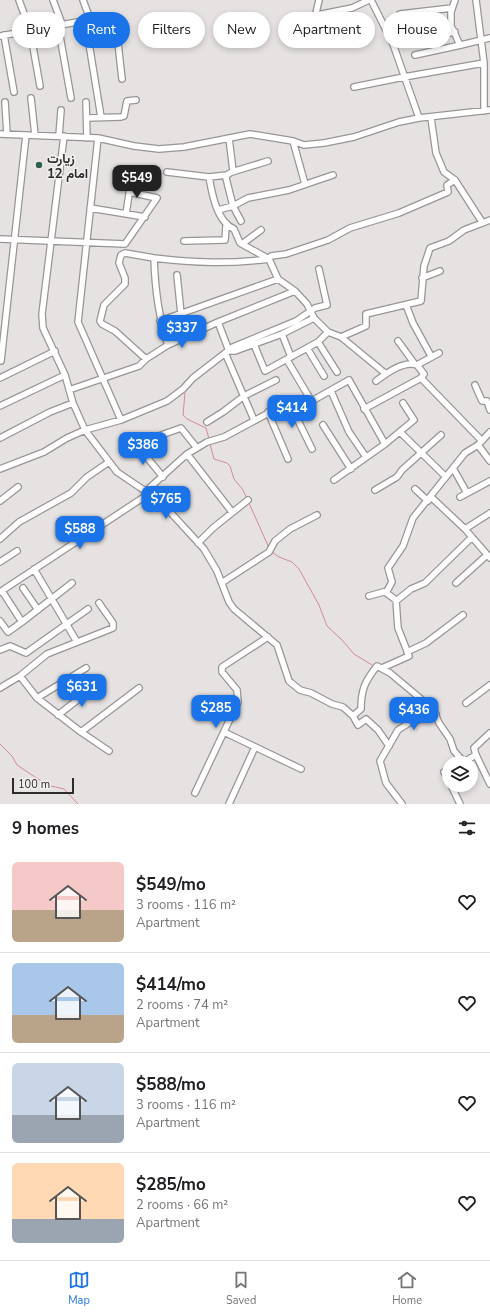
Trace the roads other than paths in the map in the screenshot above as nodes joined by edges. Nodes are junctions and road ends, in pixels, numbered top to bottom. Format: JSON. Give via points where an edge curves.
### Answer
{"nodes":[{"id":1,"x":19,"y":0,"type":"edge"},
{"id":2,"x":53,"y":0,"type":"edge"},
{"id":3,"x":83,"y":0,"type":"edge"},
{"id":4,"x":319,"y":0,"type":"edge"},
{"id":5,"x":370,"y":0,"type":"edge"},
{"id":6,"x":455,"y":0,"type":"edge"},
{"id":7,"x":476,"y":0,"type":"edge"},
{"id":8,"x":452,"y":8,"type":"junction"},
{"id":9,"x":23,"y":12,"type":"edge"},
{"id":10,"x":56,"y":12,"type":"edge"},
{"id":11,"x":86,"y":12,"type":"edge"},
{"id":12,"x":417,"y":12,"type":"edge"},
{"id":13,"x":383,"y":25,"type":"edge"},
{"id":14,"x":455,"y":32,"type":"junction"},
{"id":15,"x":12,"y":33,"type":"edge"},
{"id":16,"x":451,"y":33,"type":"edge"},
{"id":17,"x":2,"y":35,"type":"edge"},
{"id":18,"x":490,"y":38,"type":"edge"},
{"id":19,"x":482,"y":40,"type":"junction"},
{"id":20,"x":461,"y":46,"type":"junction"},
{"id":21,"x":33,"y":48,"type":"edge"},
{"id":22,"x":64,"y":48,"type":"edge"},
{"id":23,"x":92,"y":48,"type":"edge"},
{"id":24,"x":119,"y":48,"type":"edge"},
{"id":25,"x":394,"y":48,"type":"edge"},
{"id":26,"x":415,"y":55,"type":"dead end"},
{"id":27,"x":484,"y":63,"type":"junction"},
{"id":28,"x":404,"y":77,"type":"junction"},
{"id":29,"x":122,"y":79,"type":"dead end"},
{"id":30,"x":40,"y":86,"type":"dead end"},
{"id":31,"x":354,"y":87,"type":"dead end"},
{"id":32,"x":14,"y":92,"type":"dead end"},
{"id":33,"x":31,"y":98,"type":"dead end"},
{"id":34,"x":71,"y":98,"type":"dead end"},
{"id":35,"x":136,"y":100,"type":"dead end"},
{"id":36,"x":5,"y":102,"type":"dead end"},
{"id":37,"x":86,"y":102,"type":"dead end"},
{"id":38,"x":61,"y":110,"type":"dead end"},
{"id":39,"x":487,"y":111,"type":"edge"},
{"id":40,"x":101,"y":117,"type":"junction"},
{"id":41,"x":87,"y":118,"type":"junction"},
{"id":42,"x":419,"y":118,"type":"junction"},
{"id":43,"x":431,"y":118,"type":"junction"},
{"id":44,"x":0,"y":134,"type":"edge"},
{"id":45,"x":7,"y":134,"type":"junction"},
{"id":46,"x":26,"y":135,"type":"junction"},
{"id":47,"x":35,"y":135,"type":"junction"},
{"id":48,"x":62,"y":136,"type":"junction"},
{"id":49,"x":87,"y":138,"type":"junction"},
{"id":50,"x":98,"y":138,"type":"junction"},
{"id":51,"x":229,"y":138,"type":"junction"},
{"id":52,"x":292,"y":141,"type":"junction"},
{"id":53,"x":268,"y":161,"type":"dead end"},
{"id":54,"x":167,"y":172,"type":"dead end"},
{"id":55,"x":229,"y":174,"type":"junction"},
{"id":56,"x":333,"y":175,"type":"dead end"},
{"id":57,"x":209,"y":177,"type":"junction"},
{"id":58,"x":455,"y":180,"type":"junction"},
{"id":59,"x":131,"y":182,"type":"dead end"},
{"id":60,"x":305,"y":184,"type":"junction"},
{"id":61,"x":129,"y":192,"type":"junction"},
{"id":62,"x":233,"y":206,"type":"junction"},
{"id":63,"x":90,"y":208,"type":"junction"},
{"id":64,"x":218,"y":210,"type":"junction"},
{"id":65,"x":126,"y":214,"type":"junction"},
{"id":66,"x":145,"y":217,"type":"junction"},
{"id":67,"x":490,"y":220,"type":"edge"},
{"id":68,"x":241,"y":221,"type":"dead end"},
{"id":69,"x":482,"y":222,"type":"junction"},
{"id":70,"x":226,"y":226,"type":"junction"},
{"id":71,"x":261,"y":230,"type":"dead end"},
{"id":72,"x":0,"y":239,"type":"edge"},
{"id":73,"x":15,"y":240,"type":"junction"},
{"id":74,"x":51,"y":240,"type":"junction"},
{"id":75,"x":88,"y":241,"type":"junction"},
{"id":76,"x":184,"y":241,"type":"dead end"},
{"id":77,"x":242,"y":244,"type":"junction"},
{"id":78,"x":154,"y":258,"type":"junction"},
{"id":79,"x":269,"y":259,"type":"junction"},
{"id":80,"x":319,"y":269,"type":"dead end"},
{"id":81,"x":440,"y":271,"type":"dead end"},
{"id":82,"x":177,"y":275,"type":"dead end"},
{"id":83,"x":422,"y":278,"type":"junction"},
{"id":84,"x":278,"y":279,"type":"junction"},
{"id":85,"x":295,"y":291,"type":"junction"},
{"id":86,"x":406,"y":305,"type":"junction"},
{"id":87,"x":310,"y":311,"type":"junction"},
{"id":88,"x":181,"y":314,"type":"junction"},
{"id":89,"x":314,"y":318,"type":"junction"},
{"id":90,"x":160,"y":321,"type":"junction"},
{"id":91,"x":218,"y":322,"type":"junction"},
{"id":92,"x":281,"y":332,"type":"junction"},
{"id":93,"x":328,"y":332,"type":"junction"},
{"id":94,"x":342,"y":337,"type":"junction"},
{"id":95,"x":398,"y":341,"type":"dead end"},
{"id":96,"x":253,"y":342,"type":"junction"},
{"id":97,"x":318,"y":342,"type":"junction"},
{"id":98,"x":168,"y":345,"type":"junction"},
{"id":99,"x":307,"y":348,"type":"junction"},
{"id":100,"x":55,"y":351,"type":"junction"},
{"id":101,"x":227,"y":353,"type":"junction"},
{"id":102,"x":439,"y":353,"type":"dead end"},
{"id":103,"x":431,"y":356,"type":"junction"},
{"id":104,"x":146,"y":359,"type":"junction"},
{"id":105,"x":289,"y":359,"type":"junction"},
{"id":106,"x":1,"y":361,"type":"dead end"},
{"id":107,"x":415,"y":364,"type":"junction"},
{"id":108,"x":337,"y":372,"type":"dead end"},
{"id":109,"x":65,"y":374,"type":"junction"},
{"id":110,"x":386,"y":374,"type":"junction"},
{"id":111,"x":324,"y":376,"type":"dead end"},
{"id":112,"x":0,"y":378,"type":"edge"},
{"id":113,"x":104,"y":378,"type":"junction"},
{"id":114,"x":421,"y":378,"type":"junction"},
{"id":115,"x":276,"y":380,"type":"dead end"},
{"id":116,"x":376,"y":381,"type":"dead end"},
{"id":117,"x":475,"y":385,"type":"dead end"},
{"id":118,"x":69,"y":390,"type":"junction"},
{"id":119,"x":330,"y":391,"type":"junction"},
{"id":120,"x":244,"y":396,"type":"junction"},
{"id":121,"x":312,"y":402,"type":"junction"},
{"id":122,"x":403,"y":403,"type":"dead end"},
{"id":123,"x":73,"y":404,"type":"junction"},
{"id":124,"x":0,"y":406,"type":"edge"},
{"id":125,"x":364,"y":409,"type":"junction"},
{"id":126,"x":490,"y":410,"type":"edge"},
{"id":127,"x":294,"y":411,"type":"junction"},
{"id":128,"x":268,"y":412,"type":"junction"},
{"id":129,"x":122,"y":420,"type":"junction"},
{"id":130,"x":254,"y":420,"type":"junction"},
{"id":131,"x":206,"y":422,"type":"dead end"},
{"id":132,"x":323,"y":425,"type":"dead end"},
{"id":133,"x":85,"y":430,"type":"junction"},
{"id":134,"x":400,"y":432,"type":"junction"},
{"id":135,"x":490,"y":432,"type":"edge"},
{"id":136,"x":440,"y":435,"type":"dead end"},
{"id":137,"x":0,"y":438,"type":"edge"},
{"id":138,"x":480,"y":443,"type":"junction"},
{"id":139,"x":385,"y":444,"type":"junction"},
{"id":140,"x":197,"y":448,"type":"junction"},
{"id":141,"x":312,"y":449,"type":"dead end"},
{"id":142,"x":420,"y":453,"type":"junction"},
{"id":143,"x":187,"y":454,"type":"junction"},
{"id":144,"x":366,"y":457,"type":"junction"},
{"id":145,"x":288,"y":459,"type":"dead end"},
{"id":146,"x":490,"y":461,"type":"edge"},
{"id":147,"x":109,"y":462,"type":"junction"},
{"id":148,"x":453,"y":468,"type":"junction"},
{"id":149,"x":0,"y":469,"type":"edge"},
{"id":150,"x":351,"y":469,"type":"junction"},
{"id":151,"x":162,"y":476,"type":"junction"},
{"id":152,"x":446,"y":477,"type":"junction"},
{"id":153,"x":334,"y":480,"type":"dead end"},
{"id":154,"x":490,"y":481,"type":"edge"},
{"id":155,"x":18,"y":487,"type":"dead end"},
{"id":156,"x":415,"y":489,"type":"dead end"},
{"id":157,"x":375,"y":490,"type":"dead end"},
{"id":158,"x":148,"y":492,"type":"junction"},
{"id":159,"x":467,"y":493,"type":"junction"},
{"id":160,"x":460,"y":497,"type":"dead end"},
{"id":161,"x":429,"y":499,"type":"junction"},
{"id":162,"x":248,"y":500,"type":"dead end"},
{"id":163,"x":0,"y":501,"type":"edge"},
{"id":164,"x":232,"y":512,"type":"junction"},
{"id":165,"x":490,"y":513,"type":"edge"},
{"id":166,"x":317,"y":515,"type":"dead end"},
{"id":167,"x":465,"y":529,"type":"junction"},
{"id":168,"x":472,"y":537,"type":"junction"},
{"id":169,"x":0,"y":539,"type":"edge"},
{"id":170,"x":198,"y":543,"type":"junction"},
{"id":171,"x":17,"y":551,"type":"dead end"},
{"id":172,"x":489,"y":557,"type":"edge"},
{"id":173,"x":0,"y":562,"type":"edge"},
{"id":174,"x":34,"y":569,"type":"junction"},
{"id":175,"x":222,"y":582,"type":"junction"},
{"id":176,"x":456,"y":583,"type":"dead end"},
{"id":177,"x":72,"y":584,"type":"dead end"},
{"id":178,"x":23,"y":588,"type":"dead end"},
{"id":179,"x":1,"y":591,"type":"edge"},
{"id":180,"x":385,"y":592,"type":"junction"},
{"id":181,"x":369,"y":596,"type":"dead end"},
{"id":182,"x":51,"y":600,"type":"junction"},
{"id":183,"x":396,"y":601,"type":"junction"},
{"id":184,"x":99,"y":603,"type":"dead end"},
{"id":185,"x":88,"y":608,"type":"dead end"},
{"id":186,"x":38,"y":610,"type":"junction"},
{"id":187,"x":463,"y":615,"type":"dead end"},
{"id":188,"x":0,"y":621,"type":"edge"},
{"id":189,"x":22,"y":622,"type":"junction"},
{"id":190,"x":66,"y":624,"type":"junction"},
{"id":191,"x":2,"y":630,"type":"edge"},
{"id":192,"x":268,"y":637,"type":"junction"},
{"id":193,"x":77,"y":642,"type":"junction"},
{"id":194,"x":0,"y":650,"type":"edge"},
{"id":195,"x":408,"y":652,"type":"junction"},
{"id":196,"x":86,"y":668,"type":"dead end"},
{"id":197,"x":382,"y":668,"type":"junction"},
{"id":198,"x":20,"y":676,"type":"junction"},
{"id":199,"x":490,"y":685,"type":"edge"},
{"id":200,"x":94,"y":686,"type":"dead end"},
{"id":201,"x":0,"y":688,"type":"edge"},
{"id":202,"x":139,"y":688,"type":"dead end"},
{"id":203,"x":37,"y":698,"type":"junction"},
{"id":204,"x":466,"y":703,"type":"dead end"},
{"id":205,"x":436,"y":714,"type":"junction"},
{"id":206,"x":58,"y":715,"type":"junction"},
{"id":207,"x":353,"y":716,"type":"junction"},
{"id":208,"x":81,"y":732,"type":"junction"},
{"id":209,"x":224,"y":732,"type":"junction"},
{"id":210,"x":490,"y":733,"type":"edge"},
{"id":211,"x":389,"y":746,"type":"junction"},
{"id":212,"x":255,"y":747,"type":"junction"},
{"id":213,"x":109,"y":751,"type":"dead end"},
{"id":214,"x":476,"y":755,"type":"joint"},
{"id":215,"x":458,"y":756,"type":"edge"},
{"id":216,"x":490,"y":767,"type":"edge"},
{"id":217,"x":301,"y":768,"type":"dead end"},
{"id":218,"x":483,"y":769,"type":"junction"},
{"id":219,"x":490,"y":784,"type":"edge"},
{"id":220,"x":454,"y":792,"type":"edge"},
{"id":221,"x":195,"y":793,"type":"dead end"},
{"id":222,"x":229,"y":804,"type":"edge"},
{"id":223,"x":402,"y":804,"type":"edge"},
{"id":224,"x":460,"y":804,"type":"edge"}],
"edges":[{"from":1,"to":9,"type":"street"},
{"from":2,"to":10,"type":"street"},
{"from":3,"to":11,"type":"street"},
{"from":4,"to":5,"type":"street","via":[[317,14],[352,8]]},
{"from":5,"to":13,"type":"street"},
{"from":6,"to":8,"type":"street"},
{"from":7,"to":19,"type":"street"},
{"from":8,"to":12,"type":"street"},
{"from":8,"to":14,"type":"street","via":[[451,27]]},
{"from":14,"to":16,"type":"street"},
{"from":14,"to":20,"type":"street"},
{"from":15,"to":17,"type":"street"},
{"from":17,"to":32,"type":"street"},
{"from":18,"to":19,"type":"street"},
{"from":19,"to":20,"type":"street"},
{"from":19,"to":27,"type":"street"},
{"from":20,"to":26,"type":"street"},
{"from":21,"to":30,"type":"street"},
{"from":22,"to":34,"type":"street"},
{"from":23,"to":40,"type":"street"},
{"from":24,"to":29,"type":"street"},
{"from":25,"to":28,"type":"street"},
{"from":27,"to":28,"type":"street"},
{"from":27,"to":39,"type":"street"},
{"from":28,"to":31,"type":"street"},
{"from":28,"to":42,"type":"street"},
{"from":33,"to":47,"type":"street"},
{"from":35,"to":40,"type":"street","via":[[127,101],[124,116]]},
{"from":36,"to":45,"type":"street"},
{"from":37,"to":41,"type":"street"},
{"from":38,"to":48,"type":"street"},
{"from":39,"to":43,"type":"street"},
{"from":40,"to":41,"type":"street"},
{"from":41,"to":49,"type":"street"},
{"from":42,"to":43,"type":"street"},
{"from":42,"to":52,"type":"street","via":[[324,143],[304,145]]},
{"from":43,"to":58,"type":"street","via":[[436,153],[444,172]]},
{"from":44,"to":45,"type":"street"},
{"from":45,"to":46,"type":"street"},
{"from":46,"to":47,"type":"street"},
{"from":46,"to":73,"type":"street"},
{"from":47,"to":48,"type":"street"},
{"from":48,"to":49,"type":"street"},
{"from":48,"to":74,"type":"street"},
{"from":49,"to":50,"type":"street"},
{"from":50,"to":51,"type":"street","via":[[159,149]]},
{"from":50,"to":63,"type":"street"},
{"from":51,"to":52,"type":"street","via":[[250,134]]},
{"from":51,"to":55,"type":"street"},
{"from":52,"to":60,"type":"street"},
{"from":53,"to":55,"type":"street"},
{"from":54,"to":57,"type":"street"},
{"from":55,"to":57,"type":"street"},
{"from":55,"to":62,"type":"street"},
{"from":56,"to":60,"type":"street"},
{"from":57,"to":64,"type":"street"},
{"from":58,"to":69,"type":"street"},
{"from":58,"to":79,"type":"street","via":[[447,185],[448,192],[399,213],[350,228],[328,240]]},
{"from":59,"to":61,"type":"street"},
{"from":60,"to":62,"type":"street","via":[[289,190],[248,198]]},
{"from":61,"to":65,"type":"street"},
{"from":61,"to":66,"type":"street","via":[[156,197]]},
{"from":62,"to":64,"type":"street"},
{"from":62,"to":68,"type":"street"},
{"from":63,"to":65,"type":"street"},
{"from":63,"to":75,"type":"street"},
{"from":64,"to":70,"type":"street"},
{"from":65,"to":66,"type":"street"},
{"from":66,"to":75,"type":"street","via":[[125,244]]},
{"from":67,"to":69,"type":"street"},
{"from":69,"to":83,"type":"street","via":[[464,230],[449,241],[430,248]]},
{"from":70,"to":76,"type":"street","via":[[225,240]]},
{"from":70,"to":77,"type":"street","via":[[234,230]]},
{"from":71,"to":77,"type":"street"},
{"from":72,"to":73,"type":"street"},
{"from":73,"to":74,"type":"street"},
{"from":73,"to":106,"type":"street"},
{"from":74,"to":75,"type":"street"},
{"from":74,"to":100,"type":"street","via":[[42,314],[43,328]]},
{"from":75,"to":113,"type":"street","via":[[78,322]]},
{"from":77,"to":79,"type":"street"},
{"from":78,"to":79,"type":"street","via":[[199,263],[235,263]]},
{"from":78,"to":90,"type":"street"},
{"from":78,"to":104,"type":"street","via":[[126,252],[121,255],[119,263],[125,284],[104,305],[100,317],[102,324],[115,331]]},
{"from":79,"to":84,"type":"street"},
{"from":80,"to":87,"type":"street","via":[[327,304]]},
{"from":81,"to":83,"type":"street"},
{"from":82,"to":88,"type":"street"},
{"from":83,"to":86,"type":"street","via":[[421,301]]},
{"from":84,"to":85,"type":"street"},
{"from":84,"to":88,"type":"street"},
{"from":85,"to":87,"type":"street"},
{"from":85,"to":91,"type":"street"},
{"from":86,"to":94,"type":"street","via":[[366,314],[366,326]]},
{"from":86,"to":103,"type":"street"},
{"from":87,"to":89,"type":"street"},
{"from":87,"to":92,"type":"street"},
{"from":88,"to":90,"type":"street"},
{"from":89,"to":92,"type":"street"},
{"from":89,"to":93,"type":"street"},
{"from":90,"to":98,"type":"street"},
{"from":91,"to":98,"type":"street"},
{"from":91,"to":101,"type":"street"},
{"from":92,"to":96,"type":"street"},
{"from":92,"to":105,"type":"street"},
{"from":93,"to":94,"type":"street"},
{"from":93,"to":97,"type":"street"},
{"from":94,"to":110,"type":"street"},
{"from":95,"to":107,"type":"street"},
{"from":96,"to":101,"type":"street","via":[[233,347]]},
{"from":96,"to":105,"type":"street","via":[[265,371]]},
{"from":97,"to":99,"type":"street"},
{"from":97,"to":108,"type":"street"},
{"from":98,"to":104,"type":"street"},
{"from":99,"to":105,"type":"street"},
{"from":99,"to":111,"type":"street"},
{"from":100,"to":109,"type":"street"},
{"from":100,"to":112,"type":"street"},
{"from":101,"to":120,"type":"street"},
{"from":101,"to":129,"type":"street","via":[[167,401]]},
{"from":102,"to":103,"type":"street"},
{"from":103,"to":107,"type":"street"},
{"from":104,"to":113,"type":"street","via":[[139,366]]},
{"from":105,"to":121,"type":"street"},
{"from":107,"to":110,"type":"street","via":[[400,367]]},
{"from":107,"to":114,"type":"street","via":[[424,374]]},
{"from":109,"to":118,"type":"street"},
{"from":109,"to":124,"type":"street"},
{"from":110,"to":116,"type":"street"},
{"from":113,"to":118,"type":"street"},
{"from":113,"to":129,"type":"street"},
{"from":114,"to":125,"type":"street"},
{"from":114,"to":138,"type":"street"},
{"from":115,"to":120,"type":"street"},
{"from":117,"to":126,"type":"street","via":[[481,399],[487,401]]},
{"from":118,"to":123,"type":"street"},
{"from":119,"to":121,"type":"street"},
{"from":119,"to":125,"type":"street","via":[[349,380]]},
{"from":119,"to":144,"type":"street","via":[[349,432]]},
{"from":120,"to":130,"type":"street"},
{"from":120,"to":131,"type":"street"},
{"from":121,"to":127,"type":"street"},
{"from":122,"to":134,"type":"street","via":[[414,420]]},
{"from":123,"to":133,"type":"street"},
{"from":123,"to":137,"type":"street","via":[[50,412]]},
{"from":125,"to":139,"type":"street"},
{"from":127,"to":128,"type":"street","via":[[289,402]]},
{"from":127,"to":141,"type":"street"},
{"from":128,"to":130,"type":"street"},
{"from":128,"to":145,"type":"street"},
{"from":129,"to":133,"type":"street"},
{"from":130,"to":140,"type":"street","via":[[224,437]]},
{"from":132,"to":150,"type":"street"},
{"from":133,"to":147,"type":"street"},
{"from":133,"to":149,"type":"street","via":[[44,452]]},
{"from":134,"to":139,"type":"street"},
{"from":134,"to":142,"type":"street"},
{"from":135,"to":138,"type":"street"},
{"from":136,"to":142,"type":"street"},
{"from":138,"to":146,"type":"street"},
{"from":138,"to":148,"type":"street","via":[[465,454]]},
{"from":139,"to":144,"type":"street"},
{"from":140,"to":143,"type":"street"},
{"from":140,"to":151,"type":"street","via":[[181,428],[136,444]]},
{"from":142,"to":152,"type":"street"},
{"from":142,"to":157,"type":"street","via":[[397,477]]},
{"from":143,"to":151,"type":"street"},
{"from":143,"to":164,"type":"street"},
{"from":144,"to":150,"type":"street"},
{"from":147,"to":158,"type":"street","via":[[117,472]]},
{"from":147,"to":169,"type":"street","via":[[86,478],[71,493],[19,522]]},
{"from":148,"to":152,"type":"street"},
{"from":148,"to":159,"type":"street"},
{"from":150,"to":153,"type":"street"},
{"from":151,"to":158,"type":"street"},
{"from":152,"to":161,"type":"street"},
{"from":154,"to":159,"type":"street"},
{"from":155,"to":163,"type":"street"},
{"from":156,"to":161,"type":"street"},
{"from":158,"to":170,"type":"street","via":[[167,507]]},
{"from":158,"to":174,"type":"street"},
{"from":159,"to":160,"type":"street"},
{"from":161,"to":167,"type":"street"},
{"from":161,"to":180,"type":"street","via":[[412,520],[404,546],[388,568],[392,582]]},
{"from":162,"to":164,"type":"street"},
{"from":164,"to":170,"type":"street"},
{"from":165,"to":167,"type":"street"},
{"from":166,"to":175,"type":"street","via":[[290,529],[275,541],[269,552]]},
{"from":167,"to":168,"type":"street"},
{"from":168,"to":172,"type":"street"},
{"from":168,"to":183,"type":"street","via":[[425,583],[411,589]]},
{"from":170,"to":175,"type":"street"},
{"from":171,"to":173,"type":"street"},
{"from":172,"to":176,"type":"street"},
{"from":174,"to":179,"type":"street"},
{"from":174,"to":182,"type":"street"},
{"from":175,"to":192,"type":"street","via":[[234,609]]},
{"from":177,"to":182,"type":"street"},
{"from":178,"to":186,"type":"street"},
{"from":179,"to":189,"type":"street"},
{"from":180,"to":181,"type":"street"},
{"from":180,"to":183,"type":"street"},
{"from":182,"to":186,"type":"street"},
{"from":182,"to":190,"type":"street"},
{"from":183,"to":195,"type":"street","via":[[398,628]]},
{"from":184,"to":193,"type":"street","via":[[113,623],[113,628]]},
{"from":185,"to":190,"type":"street"},
{"from":186,"to":189,"type":"street"},
{"from":187,"to":195,"type":"street","via":[[426,643]]},
{"from":188,"to":191,"type":"street"},
{"from":189,"to":191,"type":"street","via":[[10,632]]},
{"from":190,"to":193,"type":"street"},
{"from":190,"to":194,"type":"street","via":[[26,653],[10,646]]},
{"from":192,"to":207,"type":"street","via":[[277,645],[289,681],[300,690],[343,707]]},
{"from":192,"to":209,"type":"street","via":[[221,670],[237,690],[238,702]]},
{"from":193,"to":198,"type":"street","via":[[47,654]]},
{"from":195,"to":197,"type":"street","via":[[409,657]]},
{"from":196,"to":203,"type":"street"},
{"from":197,"to":205,"type":"street","via":[[424,700]]},
{"from":197,"to":207,"type":"street","via":[[377,666],[365,683],[361,693],[361,709]]},
{"from":198,"to":201,"type":"street"},
{"from":198,"to":203,"type":"street"},
{"from":199,"to":204,"type":"street"},
{"from":200,"to":206,"type":"street"},
{"from":202,"to":208,"type":"street"},
{"from":203,"to":206,"type":"street"},
{"from":205,"to":211,"type":"street","via":[[409,723],[398,730]]},
{"from":205,"to":215,"type":"street"},
{"from":206,"to":208,"type":"street"},
{"from":207,"to":211,"type":"street","via":[[358,725],[366,719],[378,730]]},
{"from":208,"to":213,"type":"street"},
{"from":209,"to":212,"type":"street"},
{"from":209,"to":221,"type":"street"},
{"from":210,"to":214,"type":"street","via":[[474,748]]},
{"from":211,"to":223,"type":"street","via":[[380,761],[381,767],[386,783]]},
{"from":212,"to":217,"type":"street"},
{"from":212,"to":222,"type":"street"},
{"from":214,"to":218,"type":"street"},
{"from":216,"to":218,"type":"street"},
{"from":218,"to":219,"type":"street"},
{"from":220,"to":224,"type":"street"}]}
